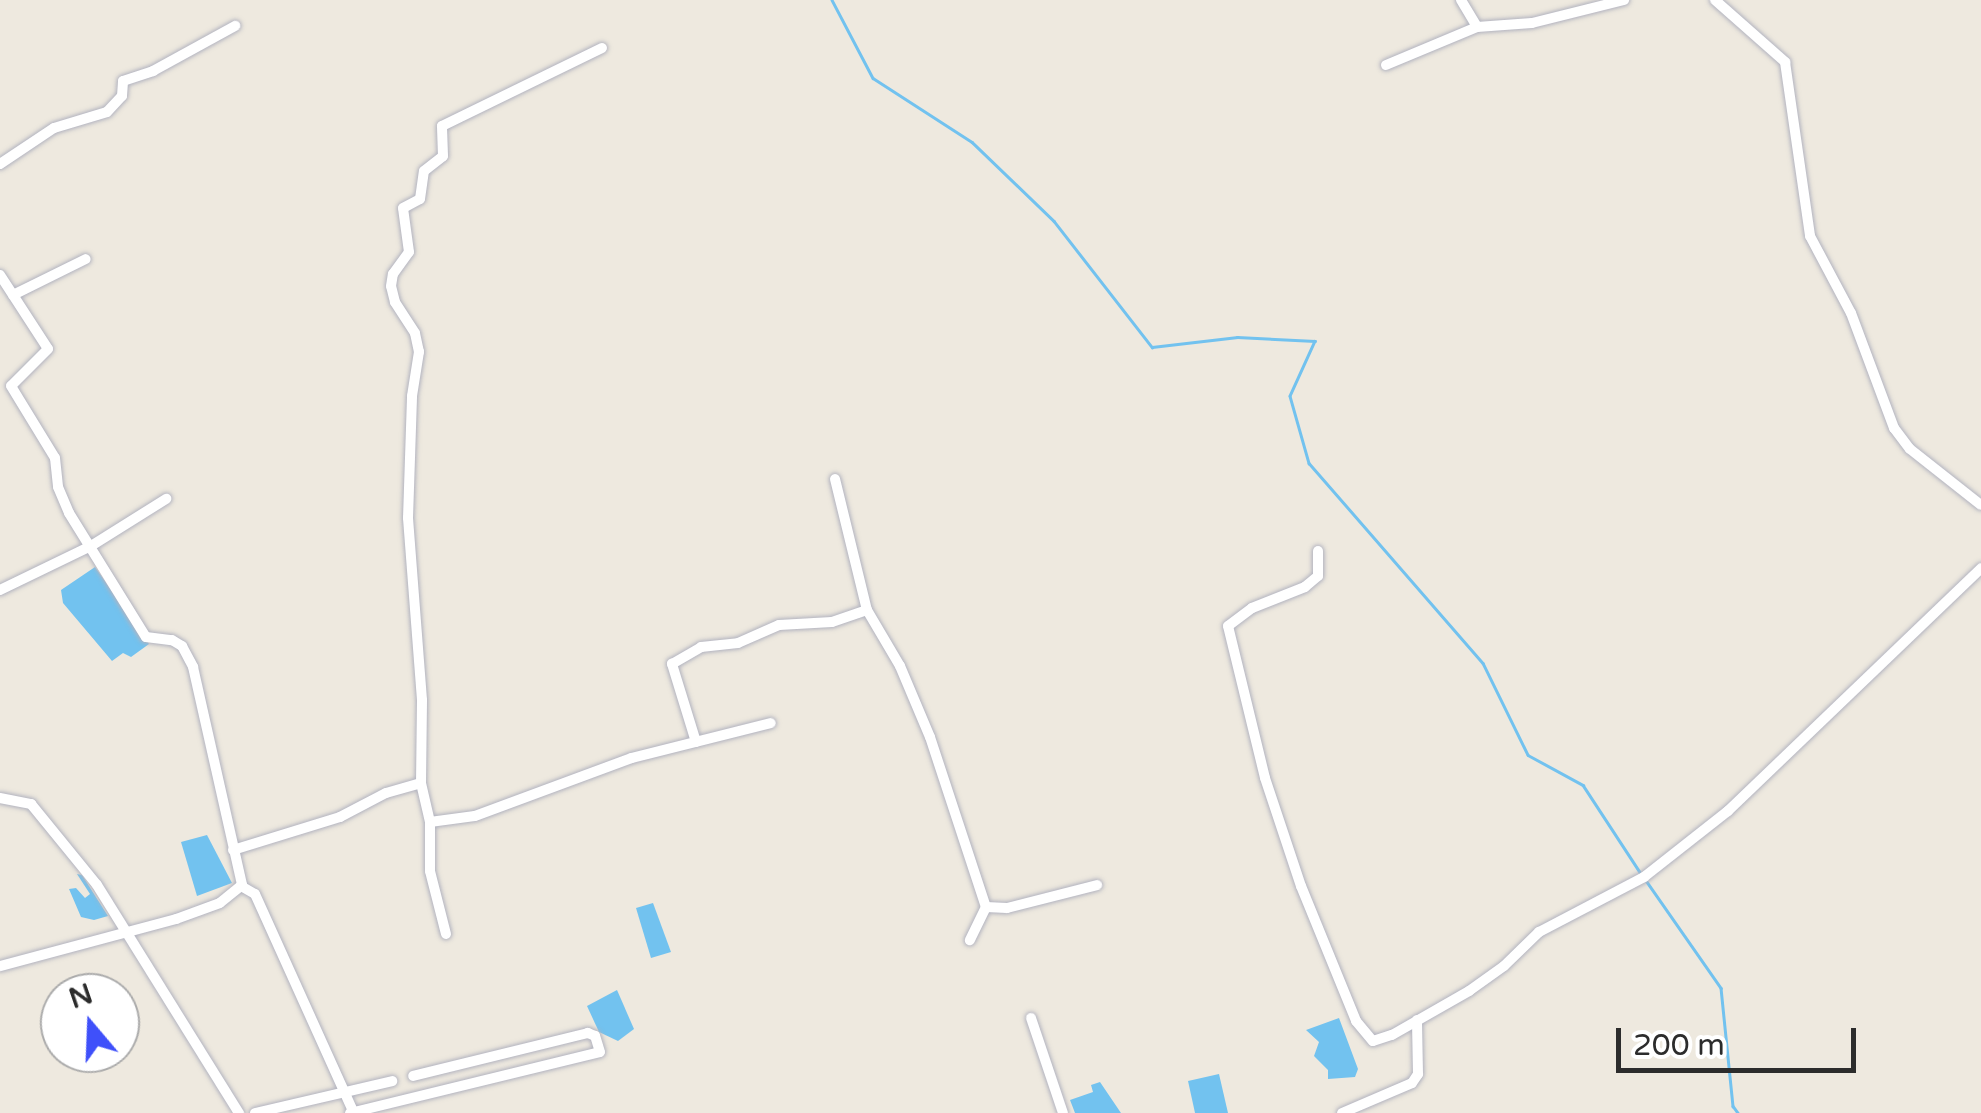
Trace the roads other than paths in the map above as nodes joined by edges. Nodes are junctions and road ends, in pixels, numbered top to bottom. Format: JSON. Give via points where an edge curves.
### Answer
{"nodes":[{"id":1,"x":1461,"y":0,"type":"edge"},
{"id":2,"x":1624,"y":0,"type":"edge"},
{"id":3,"x":1714,"y":0,"type":"edge"},
{"id":4,"x":235,"y":26,"type":"dead end"},
{"id":5,"x":1476,"y":27,"type":"junction"},
{"id":6,"x":602,"y":48,"type":"dead end"},
{"id":7,"x":1386,"y":64,"type":"dead end"},
{"id":8,"x":0,"y":164,"type":"edge"},
{"id":9,"x":86,"y":259,"type":"dead end"},
{"id":10,"x":0,"y":274,"type":"edge"},
{"id":11,"x":13,"y":294,"type":"junction"},
{"id":12,"x":834,"y":480,"type":"dead end"},
{"id":13,"x":166,"y":499,"type":"dead end"},
{"id":14,"x":1981,"y":505,"type":"edge"},
{"id":15,"x":90,"y":546,"type":"junction"},
{"id":16,"x":1318,"y":552,"type":"dead end"},
{"id":17,"x":1981,"y":568,"type":"edge"},
{"id":18,"x":0,"y":590,"type":"edge"},
{"id":19,"x":867,"y":610,"type":"junction"},
{"id":20,"x":771,"y":723,"type":"dead end"},
{"id":21,"x":696,"y":742,"type":"junction"},
{"id":22,"x":421,"y":783,"type":"junction"},
{"id":23,"x":0,"y":798,"type":"edge"},
{"id":24,"x":430,"y":822,"type":"junction"},
{"id":25,"x":233,"y":850,"type":"junction"},
{"id":26,"x":241,"y":886,"type":"junction"},
{"id":27,"x":1097,"y":886,"type":"dead end"},
{"id":28,"x":986,"y":907,"type":"junction"},
{"id":29,"x":126,"y":931,"type":"junction"},
{"id":30,"x":446,"y":934,"type":"dead end"},
{"id":31,"x":970,"y":940,"type":"dead end"},
{"id":32,"x":0,"y":966,"type":"edge"},
{"id":33,"x":1031,"y":1018,"type":"dead end"},
{"id":34,"x":1417,"y":1020,"type":"junction"},
{"id":35,"x":413,"y":1076,"type":"dead end"},
{"id":36,"x":392,"y":1082,"type":"dead end"},
{"id":37,"x":348,"y":1094,"type":"junction"},
{"id":38,"x":239,"y":1113,"type":"edge"},
{"id":39,"x":255,"y":1113,"type":"edge"},
{"id":40,"x":353,"y":1113,"type":"edge"},
{"id":41,"x":1063,"y":1113,"type":"edge"},
{"id":42,"x":1342,"y":1113,"type":"edge"}],
"edges":[{"from":1,"to":5,"type":"street"},
{"from":2,"to":5,"type":"street","via":[[1532,23]]},
{"from":3,"to":14,"type":"street","via":[[1785,62],[1810,236],[1852,313],[1894,428],[1910,450]]},
{"from":4,"to":8,"type":"street","via":[[123,80],[122,96],[106,112],[54,128]]},
{"from":5,"to":7,"type":"street"},
{"from":6,"to":22,"type":"street","via":[[442,126],[443,156],[424,171],[420,199],[403,208],[409,252],[391,286],[419,352],[408,518],[422,700]]},
{"from":9,"to":11,"type":"street"},
{"from":10,"to":11,"type":"street"},
{"from":11,"to":15,"type":"street","via":[[48,348],[10,386],[55,458],[58,487]]},
{"from":12,"to":19,"type":"street"},
{"from":13,"to":15,"type":"street"},
{"from":15,"to":18,"type":"street"},
{"from":15,"to":25,"type":"street","via":[[146,637],[182,646],[193,667]]},
{"from":16,"to":34,"type":"street","via":[[1318,576],[1306,587],[1252,608],[1228,626],[1265,778],[1356,1020],[1373,1041]]},
{"from":17,"to":34,"type":"street","via":[[1728,811],[1644,877],[1538,932],[1504,966]]},
{"from":19,"to":21,"type":"street","via":[[832,622],[779,625],[748,640],[701,647],[672,664]]},
{"from":19,"to":28,"type":"street","via":[[930,736]]},
{"from":20,"to":21,"type":"street"},
{"from":21,"to":24,"type":"street","via":[[632,758],[475,816]]},
{"from":22,"to":24,"type":"street"},
{"from":22,"to":25,"type":"street"},
{"from":23,"to":29,"type":"street","via":[[31,804]]},
{"from":24,"to":30,"type":"street","via":[[430,871]]},
{"from":25,"to":26,"type":"street"},
{"from":26,"to":29,"type":"street","via":[[220,902]]},
{"from":26,"to":37,"type":"street","via":[[255,894]]},
{"from":27,"to":28,"type":"street"},
{"from":28,"to":31,"type":"street"},
{"from":29,"to":32,"type":"street"},
{"from":29,"to":38,"type":"street"},
{"from":33,"to":41,"type":"street"},
{"from":34,"to":42,"type":"street","via":[[1418,1074],[1412,1083]]},
{"from":35,"to":40,"type":"street","via":[[588,1033],[600,1052]]},
{"from":36,"to":37,"type":"street"},
{"from":37,"to":39,"type":"street"},
{"from":37,"to":40,"type":"street"}]}
